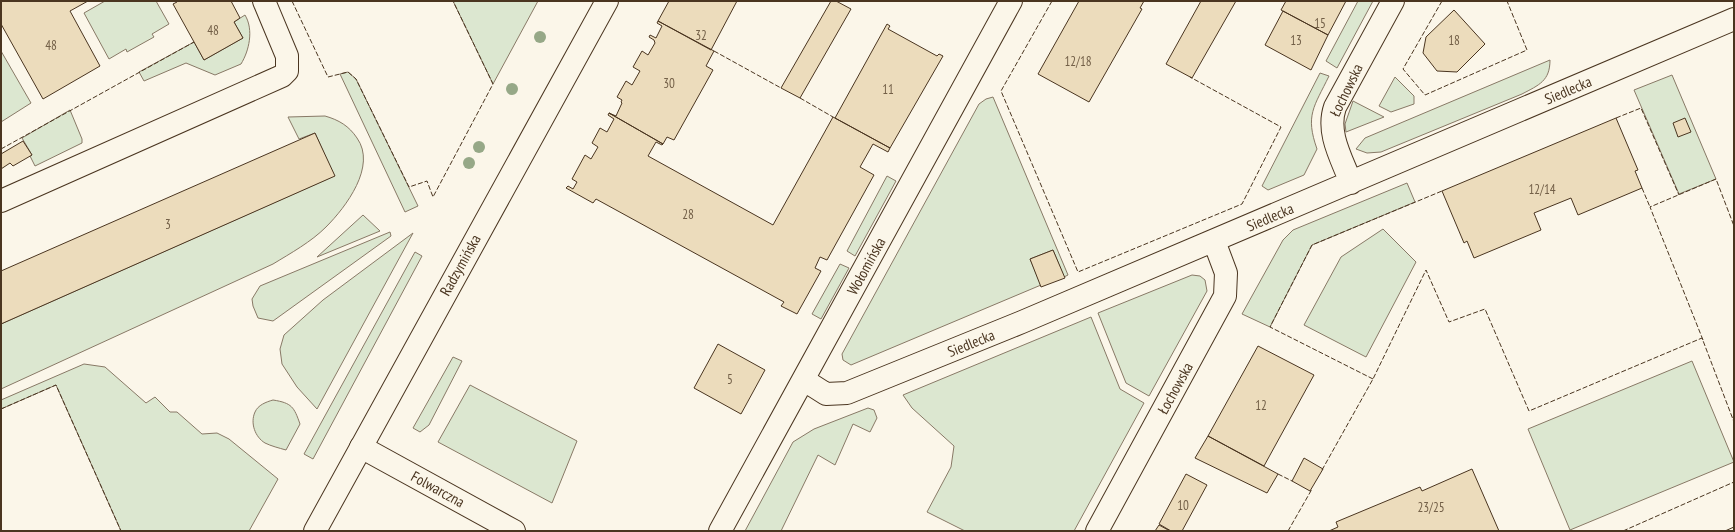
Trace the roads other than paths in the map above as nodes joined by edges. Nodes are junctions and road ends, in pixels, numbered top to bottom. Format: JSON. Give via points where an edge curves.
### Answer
{"nodes":[{"id":1,"x":264,"y":1,"type":"edge"},
{"id":2,"x":607,"y":1,"type":"edge"},
{"id":3,"x":1011,"y":1,"type":"edge"},
{"id":4,"x":1393,"y":1,"type":"edge"},
{"id":5,"x":1734,"y":19,"type":"edge"},
{"id":6,"x":1351,"y":183,"type":"junction"},
{"id":7,"x":1,"y":201,"type":"edge"},
{"id":8,"x":1214,"y":241,"type":"junction"},
{"id":9,"x":804,"y":380,"type":"junction"},
{"id":10,"x":361,"y":447,"type":"junction"},
{"id":11,"x":315,"y":531,"type":"edge"},
{"id":12,"x":514,"y":531,"type":"edge"},
{"id":13,"x":720,"y":531,"type":"edge"},
{"id":14,"x":1097,"y":531,"type":"edge"}],
"edges":[{"from":1,"to":7,"type":"street","via":[[287,56],[287,71],[282,76]]},
{"from":2,"to":10,"type":"street","name":"Radzymińska"},
{"from":3,"to":9,"type":"street","name":"Wołomińska"},
{"from":4,"to":6,"type":"street","name":"Łochowska","via":[[1334,107],[1332,132]]},
{"from":5,"to":6,"type":"street","name":"Siedlecka"},
{"from":6,"to":8,"type":"street","name":"Siedlecka"},
{"from":8,"to":9,"type":"street","name":"Siedlecka","via":[[847,393],[826,394]]},
{"from":8,"to":14,"type":"street","name":"Łochowska","via":[[1226,273],[1225,296]]},
{"from":9,"to":13,"type":"street","name":"Wołomińska"},
{"from":10,"to":11,"type":"street","name":"Radzymińska"},
{"from":10,"to":12,"type":"street","name":"Folwarczna"}]}
